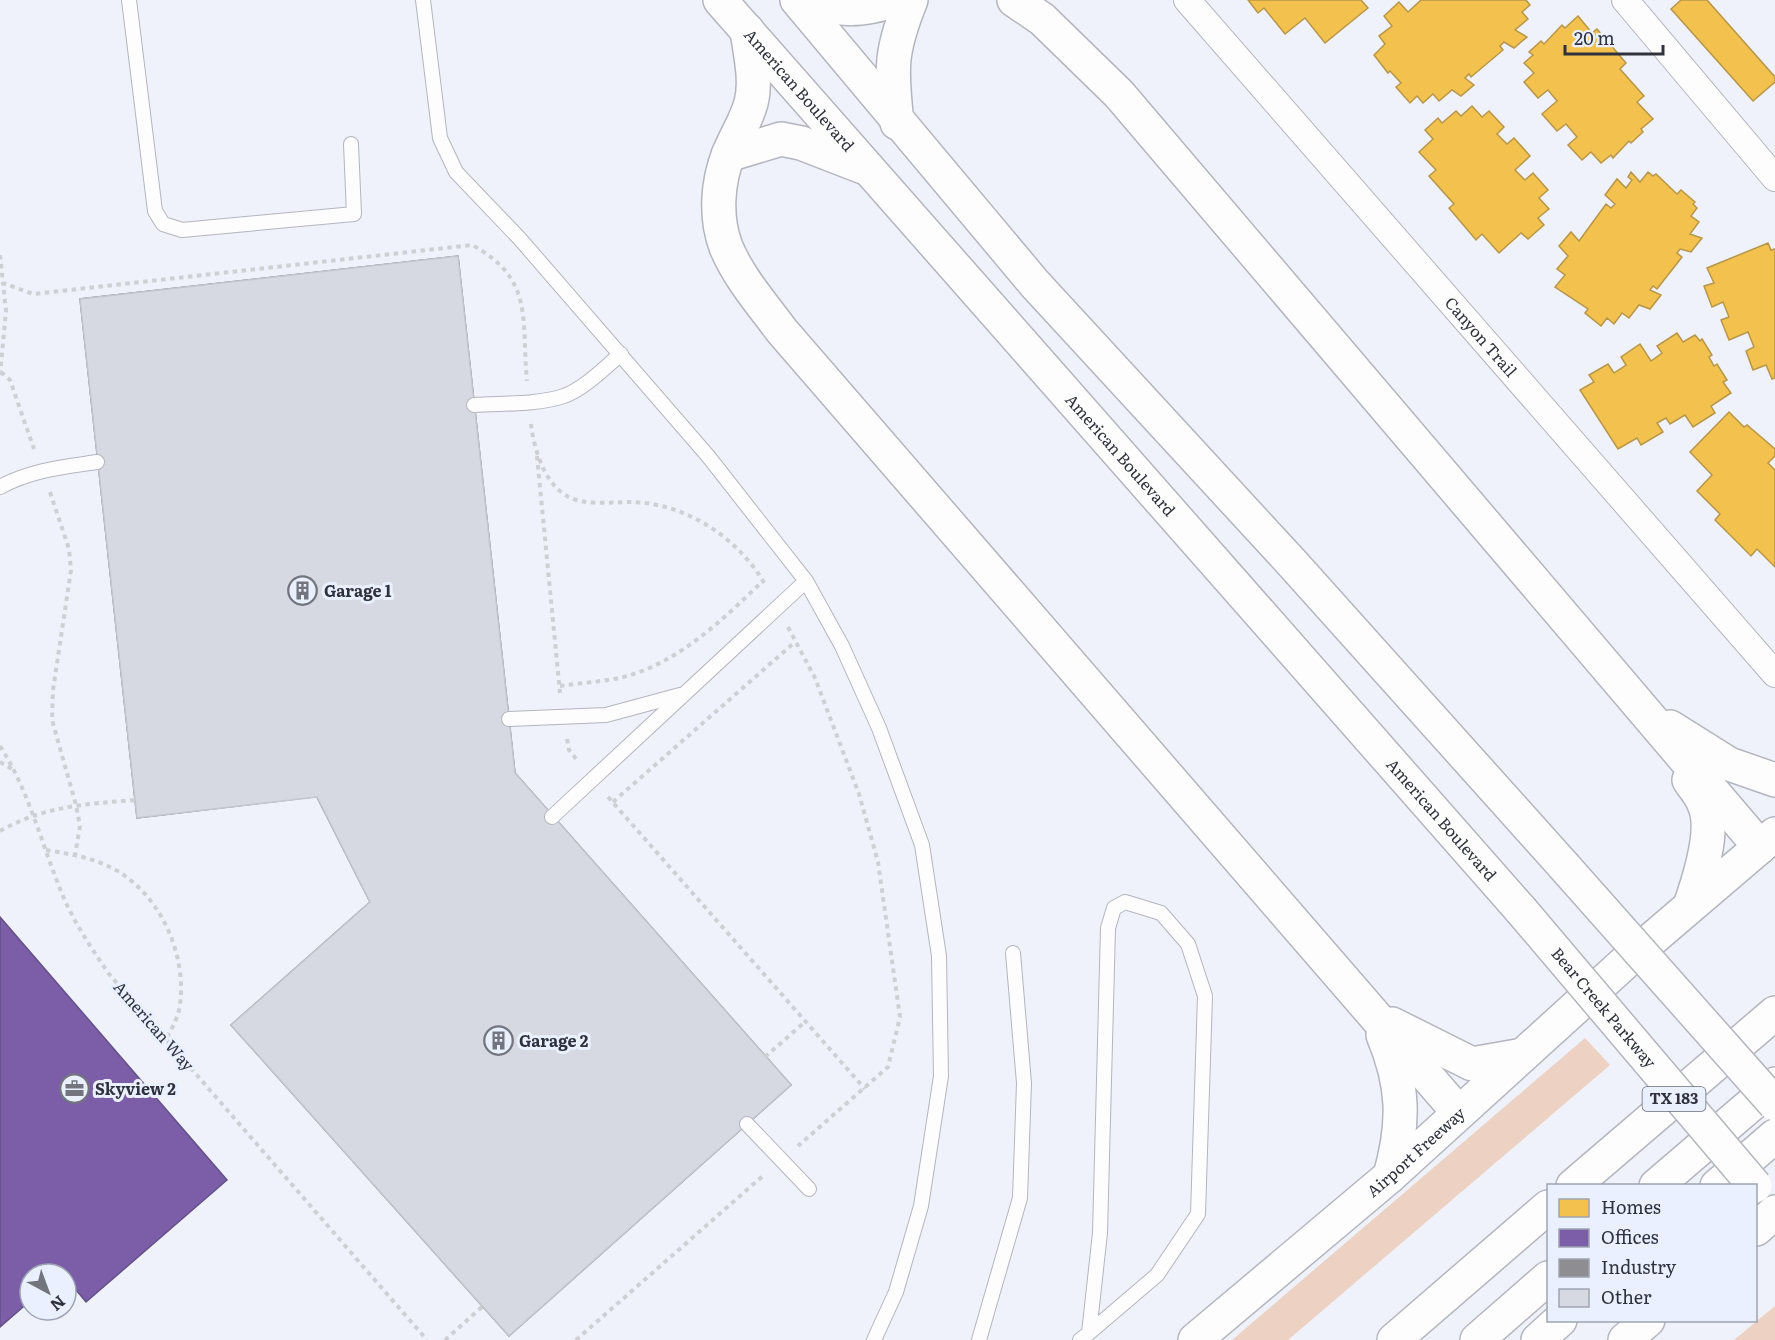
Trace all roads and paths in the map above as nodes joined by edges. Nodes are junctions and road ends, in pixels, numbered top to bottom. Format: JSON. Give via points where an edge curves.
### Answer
{"nodes":[{"id":1,"x":129,"y":0,"type":"edge"},
{"id":2,"x":423,"y":0,"type":"edge"},
{"id":3,"x":720,"y":0,"type":"edge"},
{"id":4,"x":797,"y":0,"type":"edge"},
{"id":5,"x":806,"y":0,"type":"edge"},
{"id":6,"x":897,"y":0,"type":"edge"},
{"id":7,"x":911,"y":0,"type":"edge"},
{"id":8,"x":1014,"y":0,"type":"edge"},
{"id":9,"x":1187,"y":0,"type":"edge"},
{"id":10,"x":1625,"y":0,"type":"edge"},
{"id":11,"x":747,"y":30,"type":"junction"},
{"id":12,"x":897,"y":123,"type":"junction"},
{"id":13,"x":351,"y":144,"type":"dead end"},
{"id":14,"x":728,"y":155,"type":"junction"},
{"id":15,"x":867,"y":168,"type":"junction"},
{"id":16,"x":1775,"y":178,"type":"edge"},
{"id":17,"x":0,"y":255,"type":"edge"},
{"id":18,"x":3,"y":283,"type":"junction"},
{"id":19,"x":621,"y":354,"type":"junction"},
{"id":20,"x":1,"y":374,"type":"edge"},
{"id":21,"x":529,"y":402,"type":"junction"},
{"id":22,"x":474,"y":405,"type":"dead end"},
{"id":23,"x":537,"y":453,"type":"junction"},
{"id":24,"x":97,"y":462,"type":"dead end"},
{"id":25,"x":44,"y":470,"type":"junction"},
{"id":26,"x":0,"y":487,"type":"edge"},
{"id":27,"x":763,"y":581,"type":"junction"},
{"id":28,"x":806,"y":581,"type":"junction"},
{"id":29,"x":778,"y":607,"type":"junction"},
{"id":30,"x":795,"y":642,"type":"junction"},
{"id":31,"x":1775,"y":674,"type":"edge"},
{"id":32,"x":560,"y":686,"type":"junction"},
{"id":33,"x":682,"y":695,"type":"junction"},
{"id":34,"x":1642,"y":709,"type":"junction"},
{"id":35,"x":562,"y":717,"type":"junction"},
{"id":36,"x":510,"y":719,"type":"dead end"},
{"id":37,"x":0,"y":746,"type":"edge"},
{"id":38,"x":0,"y":762,"type":"edge"},
{"id":39,"x":15,"y":771,"type":"junction"},
{"id":40,"x":592,"y":779,"type":"junction"},
{"id":41,"x":1775,"y":780,"type":"edge"},
{"id":42,"x":135,"y":800,"type":"dead end"},
{"id":43,"x":614,"y":802,"type":"junction"},
{"id":44,"x":76,"y":805,"type":"junction"},
{"id":45,"x":33,"y":814,"type":"junction"},
{"id":46,"x":552,"y":817,"type":"dead end"},
{"id":47,"x":0,"y":831,"type":"edge"},
{"id":48,"x":1768,"y":841,"type":"edge"},
{"id":49,"x":46,"y":850,"type":"junction"},
{"id":50,"x":75,"y":855,"type":"junction"},
{"id":51,"x":1690,"y":906,"type":"junction"},
{"id":52,"x":1521,"y":910,"type":"joint"},
{"id":53,"x":1013,"y":953,"type":"dead end"},
{"id":54,"x":1775,"y":1013,"type":"edge"},
{"id":55,"x":1374,"y":1014,"type":"junction"},
{"id":56,"x":807,"y":1021,"type":"junction"},
{"id":57,"x":166,"y":1039,"type":"junction"},
{"id":58,"x":1523,"y":1054,"type":"junction"},
{"id":59,"x":765,"y":1057,"type":"dead end"},
{"id":60,"x":1775,"y":1084,"type":"edge"},
{"id":61,"x":865,"y":1089,"type":"junction"},
{"id":62,"x":1775,"y":1104,"type":"edge"},
{"id":63,"x":1459,"y":1113,"type":"junction"},
{"id":64,"x":747,"y":1124,"type":"dead end"},
{"id":65,"x":1775,"y":1136,"type":"edge"},
{"id":66,"x":781,"y":1160,"type":"junction"},
{"id":67,"x":1390,"y":1176,"type":"junction"},
{"id":68,"x":1574,"y":1184,"type":"edge"},
{"id":69,"x":1657,"y":1184,"type":"edge"},
{"id":70,"x":1718,"y":1184,"type":"edge"},
{"id":71,"x":1753,"y":1184,"type":"edge"},
{"id":72,"x":1757,"y":1188,"type":"edge"},
{"id":73,"x":809,"y":1189,"type":"dead end"},
{"id":74,"x":1547,"y":1208,"type":"edge"},
{"id":75,"x":1775,"y":1211,"type":"edge"},
{"id":76,"x":1757,"y":1227,"type":"edge"},
{"id":77,"x":1547,"y":1279,"type":"edge"},
{"id":78,"x":483,"y":1306,"type":"dead end"},
{"id":79,"x":1558,"y":1322,"type":"edge"},
{"id":80,"x":1646,"y":1322,"type":"edge"},
{"id":81,"x":1085,"y":1336,"type":"edge"},
{"id":82,"x":427,"y":1340,"type":"edge"},
{"id":83,"x":446,"y":1340,"type":"edge"},
{"id":84,"x":576,"y":1340,"type":"edge"},
{"id":85,"x":874,"y":1340,"type":"edge"},
{"id":86,"x":979,"y":1340,"type":"edge"},
{"id":87,"x":1195,"y":1340,"type":"edge"},
{"id":88,"x":1394,"y":1340,"type":"edge"},
{"id":89,"x":1477,"y":1340,"type":"edge"},
{"id":90,"x":1538,"y":1340,"type":"edge"},
{"id":91,"x":1625,"y":1340,"type":"edge"}],
"edges":[{"from":1,"to":13,"type":"lane","via":[[155,211],[163,224],[182,230],[354,214]]},
{"from":2,"to":19,"type":"lane","via":[[440,138],[456,172]]},
{"from":3,"to":11,"type":"main road","name":"American Boulevard"},
{"from":4,"to":12,"type":"main road"},
{"from":5,"to":6,"type":"main road","via":[[853,11]]},
{"from":7,"to":12,"type":"main road","via":[[892,59]]},
{"from":8,"to":34,"type":"main road","via":[[1042,19],[1119,94]]},
{"from":9,"to":31,"type":"street","name":"Canyon Trail"},
{"from":10,"to":16,"type":"street"},
{"from":11,"to":14,"type":"main road","via":[[753,71],[751,102]]},
{"from":11,"to":15,"type":"main road","name":"American Boulevard"},
{"from":12,"to":62,"type":"main road","bridge":true,"via":[[1035,284],[1293,564]]},
{"from":14,"to":15,"type":"main road","via":[[781,139]]},
{"from":14,"to":55,"type":"main road","via":[[720,187],[719,218],[726,246],[740,274],[782,331]]},
{"from":15,"to":52,"type":"main road","name":"American Boulevard"},
{"from":17,"to":18,"type":"path"},
{"from":18,"to":20,"type":"path","via":[[6,311]]},
{"from":18,"to":21,"type":"path","via":[[33,294],[472,245],[489,254],[516,283],[523,313]]},
{"from":19,"to":21,"type":"lane","via":[[589,381],[564,395]]},
{"from":19,"to":28,"type":"lane","via":[[708,456]]},
{"from":20,"to":25,"type":"path","via":[[10,380]]},
{"from":21,"to":22,"type":"lane"},
{"from":21,"to":23,"type":"path"},
{"from":23,"to":27,"type":"path","via":[[548,476],[568,496],[586,501],[650,502],[708,524]]},
{"from":23,"to":32,"type":"path"},
{"from":24,"to":25,"type":"lane"},
{"from":25,"to":26,"type":"lane"},
{"from":25,"to":44,"type":"path","via":[[69,549],[71,570],[52,720]]},
{"from":27,"to":29,"type":"path"},
{"from":27,"to":32,"type":"path","via":[[693,643],[659,663],[620,677]]},
{"from":28,"to":29,"type":"lane"},
{"from":28,"to":85,"type":"lane","via":[[842,646],[879,728],[922,845],[939,956],[941,1076],[921,1206],[896,1292]]},
{"from":29,"to":30,"type":"path"},
{"from":29,"to":33,"type":"lane"},
{"from":30,"to":43,"type":"path"},
{"from":30,"to":61,"type":"path","via":[[816,678],[859,794],[878,862],[891,944],[900,1017],[888,1067]]},
{"from":32,"to":35,"type":"path"},
{"from":33,"to":35,"type":"lane","via":[[606,715]]},
{"from":33,"to":40,"type":"lane"},
{"from":34,"to":41,"type":"main road","via":[[1729,764]]},
{"from":34,"to":48,"type":"main road"},
{"from":34,"to":51,"type":"main road","via":[[1705,805],[1705,861]]},
{"from":35,"to":36,"type":"lane"},
{"from":35,"to":40,"type":"path","via":[[569,750]]},
{"from":37,"to":39,"type":"path","name":"American Way"},
{"from":38,"to":39,"type":"path"},
{"from":39,"to":45,"type":"path","name":"American Way"},
{"from":40,"to":43,"type":"path"},
{"from":40,"to":46,"type":"lane"},
{"from":42,"to":44,"type":"path"},
{"from":43,"to":56,"type":"path"},
{"from":44,"to":45,"type":"path"},
{"from":44,"to":50,"type":"path","via":[[80,826]]},
{"from":45,"to":47,"type":"path"},
{"from":45,"to":49,"type":"path","name":"American Way"},
{"from":48,"to":51,"type":"main road","name":"Airport Freeway"},
{"from":49,"to":50,"type":"path"},
{"from":49,"to":57,"type":"path","name":"American Way","via":[[66,903],[86,940],[109,974]]},
{"from":50,"to":57,"type":"path","via":[[114,868],[145,893],[160,912],[179,969],[180,1004]]},
{"from":51,"to":58,"type":"main road","name":"Airport Freeway"},
{"from":52,"to":71,"type":"main road","name":"Bear Creek Parkway","bridge":true},
{"from":53,"to":86,"type":"lane","via":[[1024,1083],[1020,1198]]},
{"from":54,"to":68,"type":"main road","number":"TX 183"},
{"from":55,"to":58,"type":"main road","via":[[1472,1064]]},
{"from":55,"to":63,"type":"main road"},
{"from":55,"to":67,"type":"main road","via":[[1396,1068],[1401,1108],[1399,1144]]},
{"from":56,"to":59,"type":"path"},
{"from":56,"to":61,"type":"path"},
{"from":57,"to":82,"type":"path","name":"American Way"},
{"from":58,"to":63,"type":"main road","name":"Airport Freeway"},
{"from":60,"to":69,"type":"main road"},
{"from":61,"to":66,"type":"path"},
{"from":63,"to":67,"type":"main road","name":"Airport Freeway"},
{"from":64,"to":66,"type":"lane"},
{"from":65,"to":70,"type":"main road"},
{"from":66,"to":73,"type":"lane"},
{"from":66,"to":84,"type":"path"},
{"from":67,"to":87,"type":"main road","name":"Airport Freeway"},
{"from":72,"to":75,"type":"main road","name":"Bear Creek Parkway"},
{"from":74,"to":88,"type":"main road"},
{"from":75,"to":76,"type":"main road"},
{"from":77,"to":89,"type":"main road"},
{"from":78,"to":83,"type":"path"},
{"from":79,"to":90,"type":"main road"},
{"from":80,"to":91,"type":"main road"},
{"from":81,"to":81,"type":"lane","via":[[1157,1275],[1198,1214],[1205,996],[1188,944],[1161,913],[1125,902],[1114,908],[1108,928],[1101,1233]]}]}
